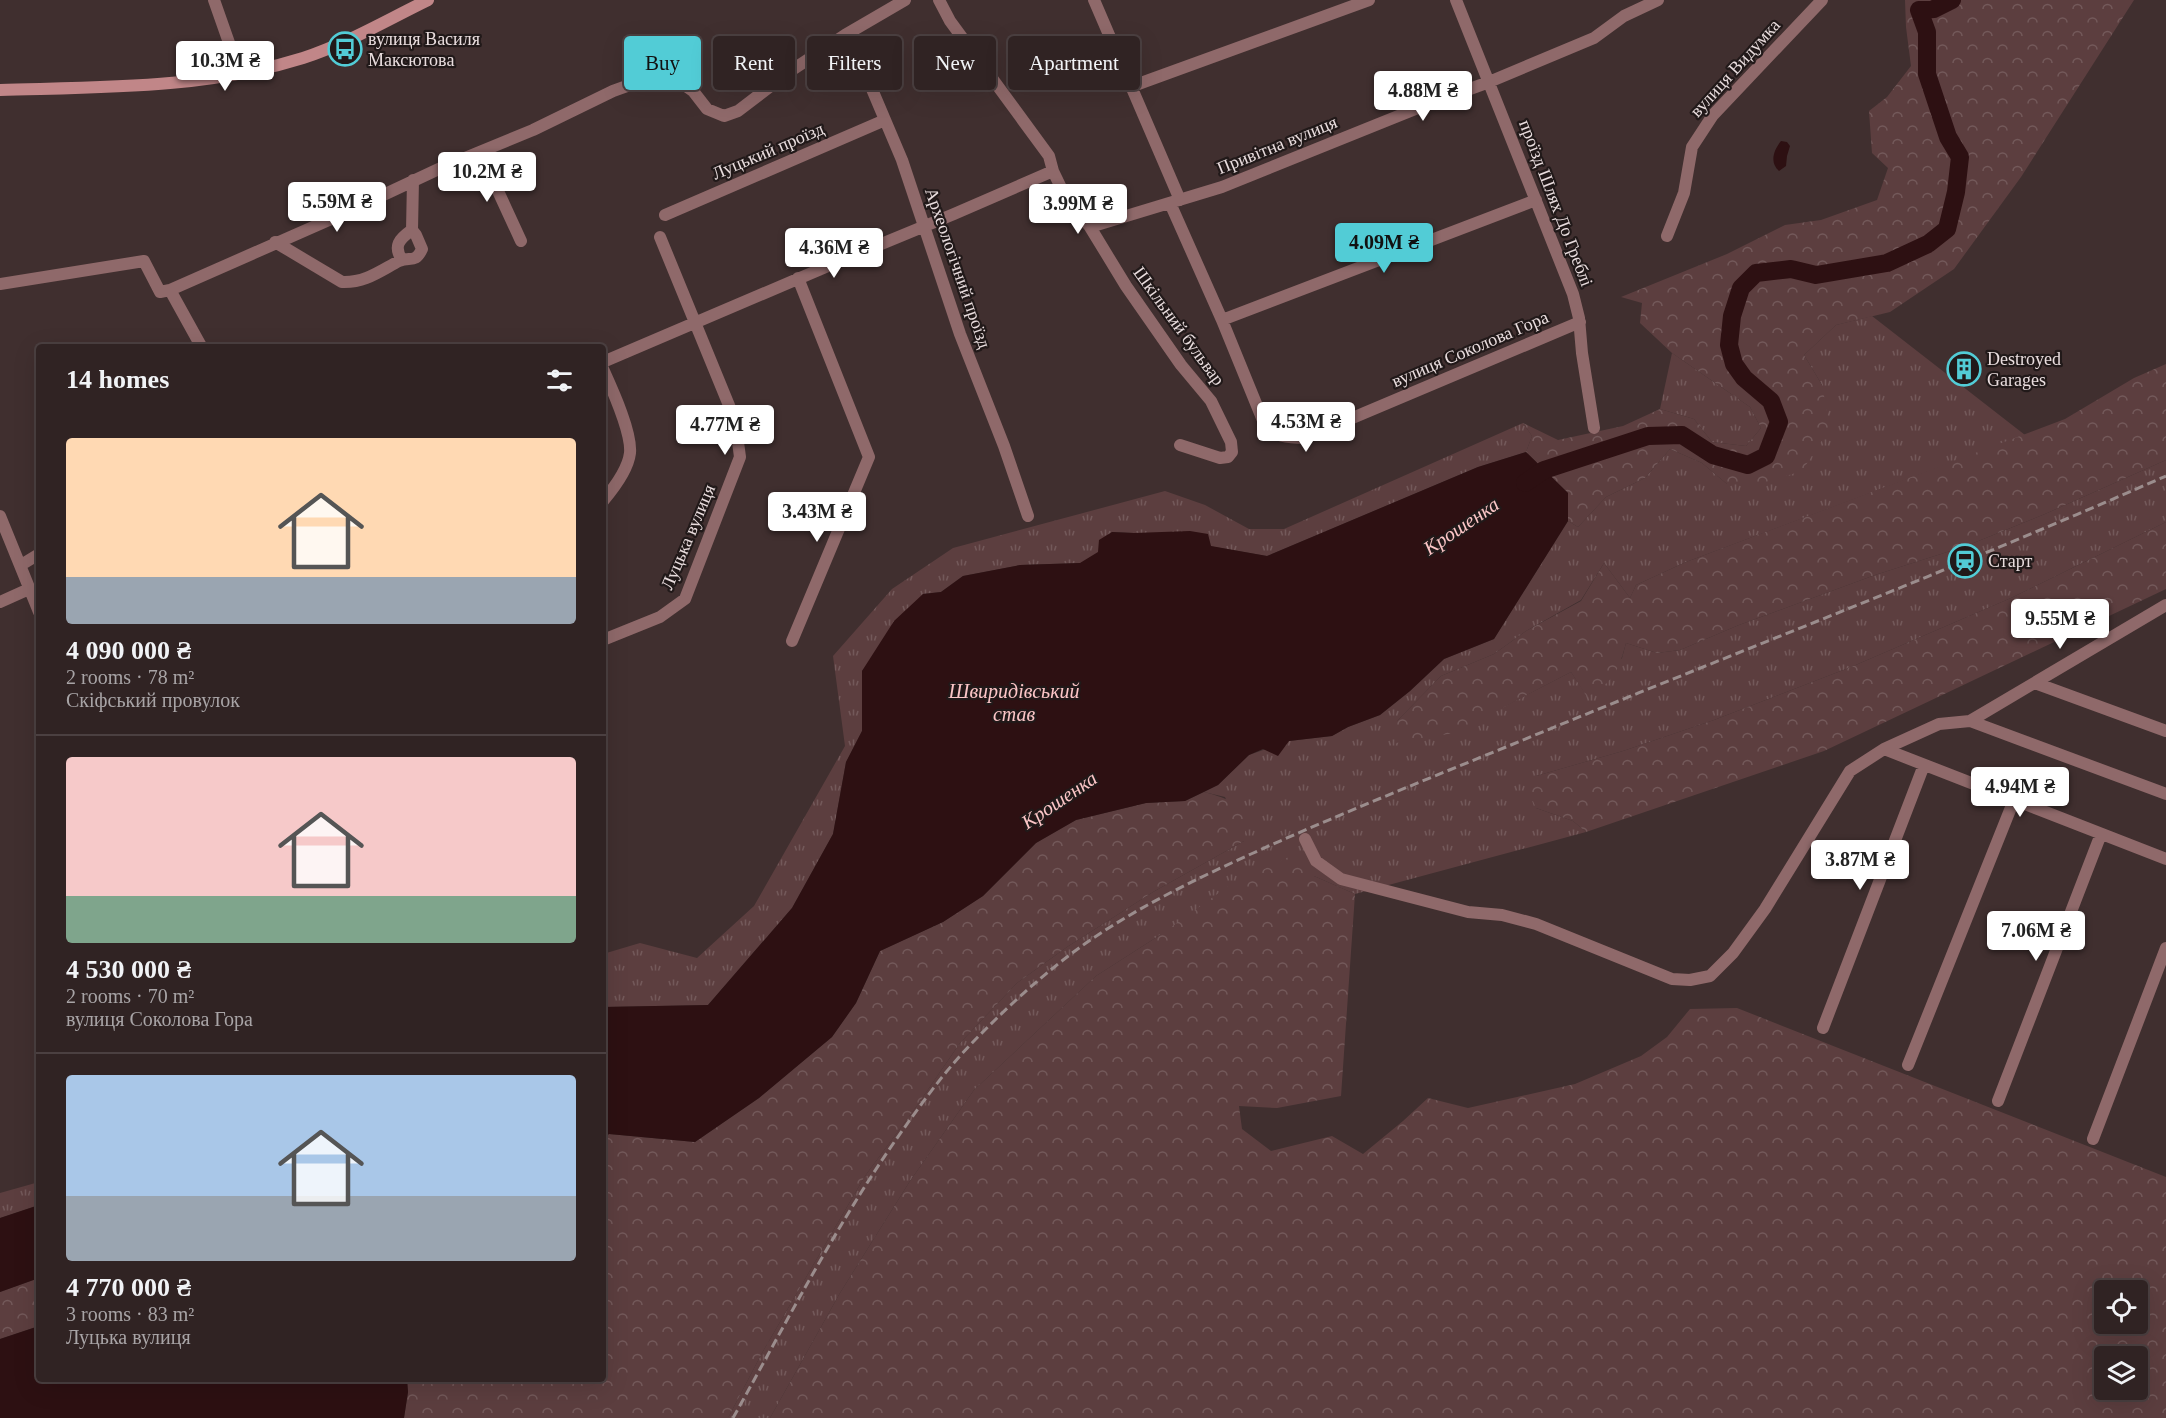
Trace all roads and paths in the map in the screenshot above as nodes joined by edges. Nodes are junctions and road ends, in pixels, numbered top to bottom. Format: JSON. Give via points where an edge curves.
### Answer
{"nodes":[{"id":1,"x":214,"y":0,"type":"edge"},
{"id":2,"x":428,"y":0,"type":"edge"},
{"id":3,"x":905,"y":0,"type":"edge"},
{"id":4,"x":939,"y":0,"type":"edge"},
{"id":5,"x":1094,"y":0,"type":"edge"},
{"id":6,"x":1370,"y":0,"type":"edge"},
{"id":7,"x":1456,"y":0,"type":"edge"},
{"id":8,"x":1658,"y":0,"type":"edge"},
{"id":9,"x":1822,"y":0,"type":"edge"},
{"id":10,"x":845,"y":35,"type":"junction"},
{"id":11,"x":1109,"y":36,"type":"edge"},
{"id":12,"x":240,"y":74,"type":"junction"},
{"id":13,"x":1489,"y":82,"type":"junction"},
{"id":14,"x":1140,"y":83,"type":"edge"},
{"id":15,"x":0,"y":90,"type":"edge"},
{"id":16,"x":1131,"y":90,"type":"edge"},
{"id":17,"x":885,"y":120,"type":"junction"},
{"id":18,"x":480,"y":152,"type":"junction"},
{"id":19,"x":1053,"y":171,"type":"junction"},
{"id":20,"x":412,"y":180,"type":"junction"},
{"id":21,"x":1536,"y":200,"type":"junction"},
{"id":22,"x":1175,"y":202,"type":"junction"},
{"id":23,"x":665,"y":215,"type":"dead end"},
{"id":24,"x":1090,"y":226,"type":"junction"},
{"id":25,"x":924,"y":227,"type":"junction"},
{"id":26,"x":412,"y":230,"type":"junction"},
{"id":27,"x":1667,"y":236,"type":"dead end"},
{"id":28,"x":660,"y":237,"type":"dead end"},
{"id":29,"x":521,"y":241,"type":"dead end"},
{"id":30,"x":275,"y":242,"type":"junction"},
{"id":31,"x":402,"y":260,"type":"junction"},
{"id":32,"x":798,"y":279,"type":"junction"},
{"id":33,"x":0,"y":284,"type":"edge"},
{"id":34,"x":170,"y":290,"type":"junction"},
{"id":35,"x":1222,"y":320,"type":"junction"},
{"id":36,"x":697,"y":322,"type":"junction"},
{"id":37,"x":1580,"y":322,"type":"junction"},
{"id":38,"x":200,"y":344,"type":"edge"},
{"id":39,"x":606,"y":361,"type":"edge"},
{"id":40,"x":606,"y":377,"type":"edge"},
{"id":41,"x":1594,"y":428,"type":"dead end"},
{"id":42,"x":1180,"y":445,"type":"dead end"},
{"id":43,"x":606,"y":497,"type":"edge"},
{"id":44,"x":0,"y":516,"type":"edge"},
{"id":45,"x":1028,"y":516,"type":"dead end"},
{"id":46,"x":36,"y":556,"type":"edge"},
{"id":47,"x":21,"y":565,"type":"junction"},
{"id":48,"x":29,"y":589,"type":"junction"},
{"id":49,"x":0,"y":602,"type":"edge"},
{"id":50,"x":36,"y":605,"type":"edge"},
{"id":51,"x":2166,"y":605,"type":"edge"},
{"id":52,"x":606,"y":639,"type":"edge"},
{"id":53,"x":792,"y":640,"type":"dead end"},
{"id":54,"x":2035,"y":683,"type":"junction"},
{"id":55,"x":1970,"y":721,"type":"junction"},
{"id":56,"x":2166,"y":731,"type":"edge"},
{"id":57,"x":1884,"y":749,"type":"junction"},
{"id":58,"x":1924,"y":765,"type":"junction"},
{"id":59,"x":2166,"y":794,"type":"edge"},
{"id":60,"x":2014,"y":800,"type":"junction"},
{"id":61,"x":2101,"y":834,"type":"junction"},
{"id":62,"x":1305,"y":839,"type":"dead end"},
{"id":63,"x":2166,"y":859,"type":"edge"},
{"id":64,"x":2166,"y":948,"type":"edge"},
{"id":65,"x":1823,"y":1028,"type":"dead end"},
{"id":66,"x":1908,"y":1065,"type":"dead end"},
{"id":67,"x":1998,"y":1101,"type":"dead end"},
{"id":68,"x":2093,"y":1138,"type":"dead end"}],
"edges":[{"from":1,"to":12,"type":"street"},
{"from":2,"to":12,"type":"street","via":[[305,57]]},
{"from":3,"to":10,"type":"street"},
{"from":4,"to":19,"type":"street","name":"Шкільний бульвар","via":[[950,21],[1050,156]]},
{"from":5,"to":11,"type":"street","name":"вулиця Соколова Гора"},
{"from":6,"to":14,"type":"street"},
{"from":7,"to":13,"type":"street","name":"проїзд Шлях До Греблі"},
{"from":8,"to":13,"type":"street","name":"Привітна вулиця","via":[[1624,16],[1594,38]]},
{"from":9,"to":27,"type":"street","name":"вулиця Видумка","via":[[1713,115],[1692,147],[1684,193]]},
{"from":10,"to":17,"type":"street","name":"Археологічний проїзд"},
{"from":10,"to":18,"type":"street","via":[[738,111],[724,116],[707,109],[693,91],[676,79],[649,78]]},
{"from":12,"to":15,"type":"street","via":[[181,83]]},
{"from":13,"to":21,"type":"street","name":"проїзд Шлях До Греблі"},
{"from":13,"to":22,"type":"street","name":"Привітна вулиця"},
{"from":16,"to":22,"type":"street","name":"вулиця Соколова Гора"},
{"from":17,"to":23,"type":"street","name":"Луцький проїзд"},
{"from":17,"to":25,"type":"street","name":"Археологічний проїзд"},
{"from":18,"to":20,"type":"street"},
{"from":18,"to":29,"type":"street"},
{"from":19,"to":24,"type":"street","name":"Шкільний бульвар","via":[[1066,198]]},
{"from":19,"to":25,"type":"street"},
{"from":20,"to":26,"type":"street"},
{"from":20,"to":30,"type":"street"},
{"from":21,"to":35,"type":"street"},
{"from":21,"to":37,"type":"street","name":"проїзд Шлях До Греблі"},
{"from":22,"to":24,"type":"street","name":"Привітна вулиця"},
{"from":22,"to":35,"type":"street","name":"вулиця Соколова Гора"},
{"from":24,"to":42,"type":"street","name":"Шкільний бульвар","via":[[1126,286],[1211,401],[1232,452],[1228,458],[1220,458]]},
{"from":25,"to":32,"type":"street"},
{"from":25,"to":45,"type":"street","name":"Археологічний проїзд"},
{"from":26,"to":31,"type":"street","via":[[397,244]]},
{"from":26,"to":31,"type":"street","via":[[422,249],[412,260]]},
{"from":28,"to":36,"type":"street","name":"Луцька вулиця"},
{"from":30,"to":31,"type":"street","via":[[342,282],[371,278]]},
{"from":30,"to":34,"type":"street"},
{"from":32,"to":36,"type":"street"},
{"from":32,"to":53,"type":"street","via":[[869,457]]},
{"from":33,"to":34,"type":"street","via":[[144,261],[160,292]]},
{"from":34,"to":38,"type":"street"},
{"from":35,"to":37,"type":"street","name":"вулиця Соколова Гора","via":[[1264,423],[1271,432],[1294,438],[1305,438]]},
{"from":36,"to":39,"type":"street"},
{"from":36,"to":52,"type":"street","name":"Луцька вулиця","via":[[735,420],[740,458],[685,599],[660,617]]},
{"from":37,"to":41,"type":"street","name":"проїзд Шлях До Греблі"},
{"from":40,"to":43,"type":"street","via":[[626,429],[630,452],[624,470]]},
{"from":44,"to":47,"type":"street"},
{"from":46,"to":47,"type":"street"},
{"from":47,"to":48,"type":"street"},
{"from":48,"to":49,"type":"street"},
{"from":48,"to":50,"type":"street"},
{"from":51,"to":54,"type":"street"},
{"from":54,"to":55,"type":"street"},
{"from":54,"to":56,"type":"street"},
{"from":55,"to":57,"type":"street","via":[[1939,724]]},
{"from":55,"to":59,"type":"street"},
{"from":57,"to":58,"type":"street"},
{"from":57,"to":62,"type":"street","via":[[1850,771],[1765,909],[1733,953],[1710,976],[1690,980],[1672,980],[1536,924],[1468,912],[1341,879],[1316,861]]},
{"from":58,"to":60,"type":"street"},
{"from":58,"to":65,"type":"street"},
{"from":60,"to":61,"type":"street"},
{"from":60,"to":66,"type":"street"},
{"from":61,"to":63,"type":"street"},
{"from":61,"to":67,"type":"street"},
{"from":64,"to":68,"type":"street"}]}
